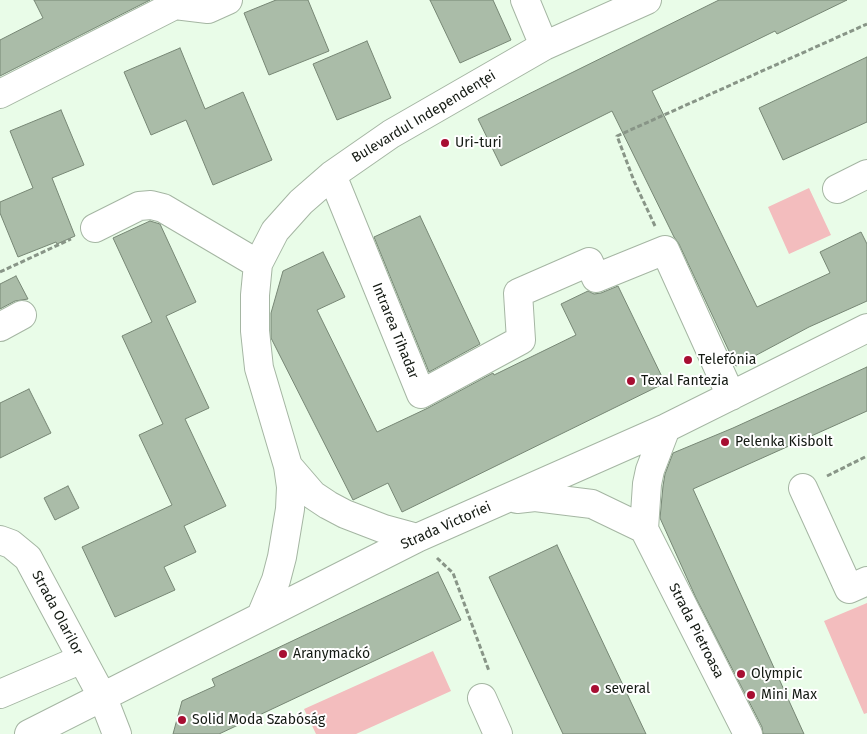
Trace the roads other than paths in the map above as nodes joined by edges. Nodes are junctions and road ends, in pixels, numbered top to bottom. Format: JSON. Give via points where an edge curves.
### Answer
{"nodes":[{"id":1,"x":228,"y":0,"type":"edge"},
{"id":2,"x":525,"y":0,"type":"edge"},
{"id":3,"x":647,"y":0,"type":"edge"},
{"id":4,"x":544,"y":46,"type":"junction"},
{"id":5,"x":0,"y":94,"type":"edge"},
{"id":6,"x":867,"y":174,"type":"edge"},
{"id":7,"x":332,"y":175,"type":"junction"},
{"id":8,"x":837,"y":189,"type":"dead end"},
{"id":9,"x":95,"y":228,"type":"road end"},
{"id":10,"x":258,"y":264,"type":"junction"},
{"id":11,"x":867,"y":328,"type":"edge"},
{"id":12,"x":731,"y":396,"type":"junction"},
{"id":13,"x":666,"y":428,"type":"junction"},
{"id":14,"x":288,"y":466,"type":"junction"},
{"id":15,"x":803,"y":488,"type":"road end"},
{"id":16,"x":504,"y":500,"type":"junction"},
{"id":17,"x":644,"y":529,"type":"junction"},
{"id":18,"x":418,"y":538,"type":"junction"},
{"id":19,"x":6,"y":542,"type":"edge"},
{"id":20,"x":867,"y":581,"type":"edge"},
{"id":21,"x":261,"y":616,"type":"junction"},
{"id":22,"x":82,"y":659,"type":"junction"},
{"id":23,"x":0,"y":694,"type":"edge"},
{"id":24,"x":102,"y":698,"type":"junction"},
{"id":25,"x":482,"y":698,"type":"road end"},
{"id":26,"x":29,"y":734,"type":"edge"},
{"id":27,"x":117,"y":734,"type":"edge"},
{"id":28,"x":498,"y":734,"type":"edge"},
{"id":29,"x":748,"y":734,"type":"edge"}],
"edges":[{"from":1,"to":5,"type":"street","via":[[208,9],[175,5]]},
{"from":2,"to":4,"type":"street"},
{"from":3,"to":4,"type":"street","name":"Bulevardul Independenței"},
{"from":4,"to":7,"type":"street","name":"Bulevardul Independenței","via":[[391,134]]},
{"from":6,"to":8,"type":"street"},
{"from":7,"to":10,"type":"street","name":"Bulevardul Independenței","via":[[287,216],[275,231]]},
{"from":7,"to":12,"type":"street","name":"Intrarea Tihadar","via":[[421,394],[521,340],[518,293],[589,262],[596,278],[665,250]]},
{"from":9,"to":10,"type":"street","via":[[139,206],[151,205],[163,208]]},
{"from":10,"to":14,"type":"street","name":"Bulevardul Independenței","via":[[255,331],[259,368]]},
{"from":11,"to":12,"type":"street","name":"Strada Victoriei"},
{"from":12,"to":13,"type":"street","name":"Strada Victoriei"},
{"from":13,"to":16,"type":"street","name":"Strada Victoriei"},
{"from":13,"to":17,"type":"street","via":[[650,470]]},
{"from":14,"to":18,"type":"street","name":"Bulevardul Independenței","via":[[313,495],[328,505],[384,530]]},
{"from":14,"to":21,"type":"street","name":"Bulevardul Independenței","via":[[287,534],[276,580]]},
{"from":15,"to":20,"type":"street","via":[[849,589]]},
{"from":16,"to":17,"type":"street","via":[[535,497],[592,504]]},
{"from":16,"to":18,"type":"street","name":"Strada Victoriei"},
{"from":17,"to":29,"type":"street","name":"Strada Pietroasa"},
{"from":18,"to":21,"type":"street","name":"Strada Victoriei"},
{"from":19,"to":22,"type":"street","name":"Strada Olarilor","via":[[28,558]]},
{"from":21,"to":24,"type":"street","name":"Strada Victoriei"},
{"from":22,"to":23,"type":"street"},
{"from":22,"to":24,"type":"street","name":"Strada Olarilor"},
{"from":24,"to":26,"type":"street","name":"Strada Victoriei"},
{"from":24,"to":27,"type":"street","name":"Strada Olarilor"},
{"from":25,"to":28,"type":"street"}]}
